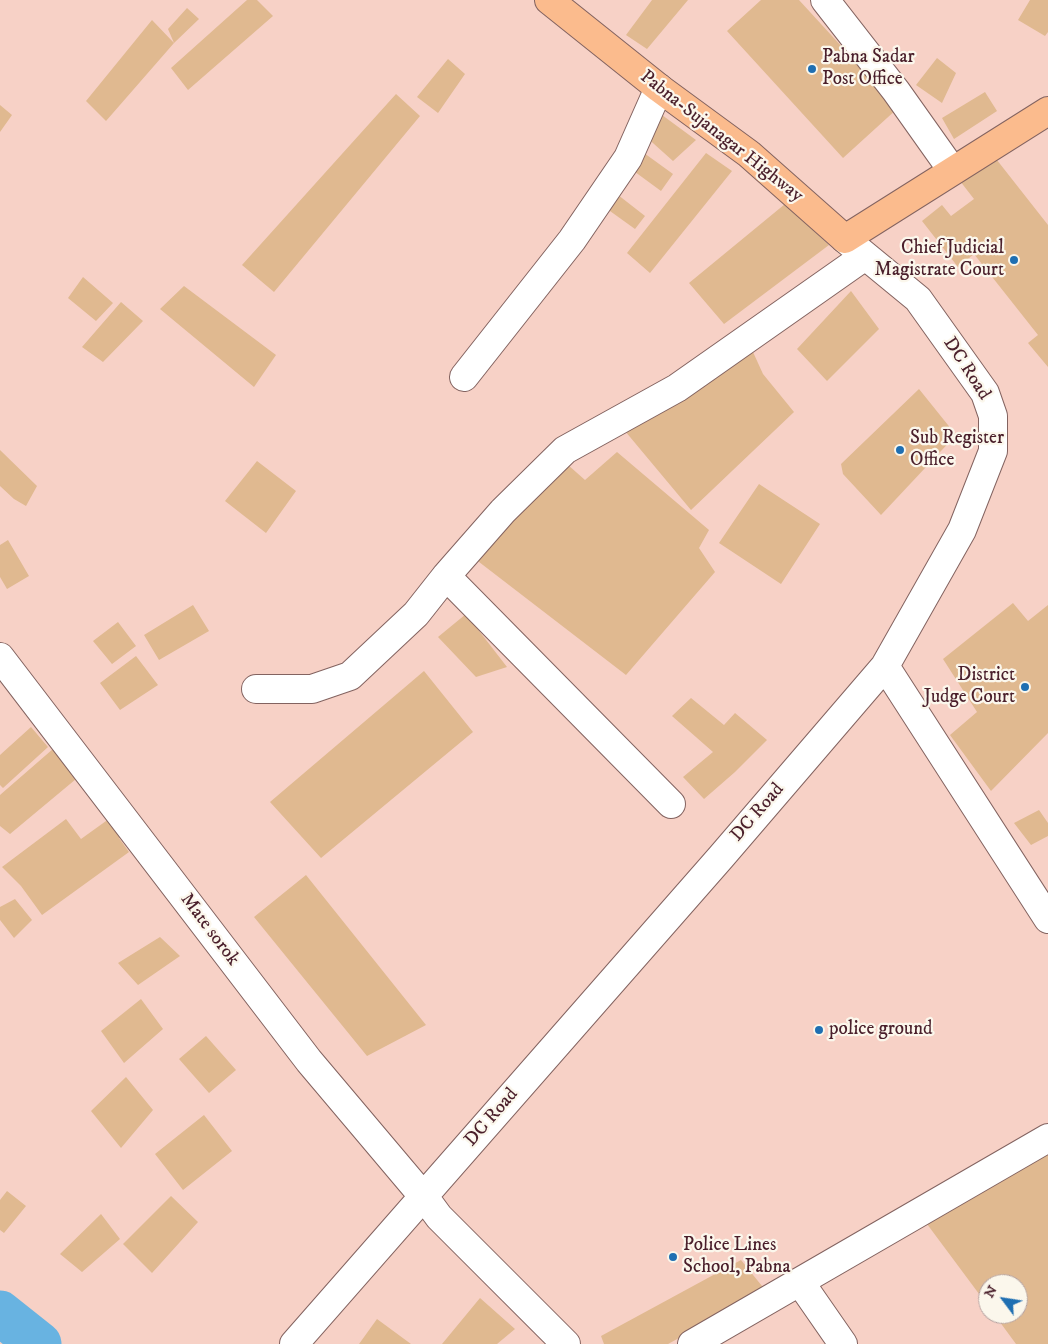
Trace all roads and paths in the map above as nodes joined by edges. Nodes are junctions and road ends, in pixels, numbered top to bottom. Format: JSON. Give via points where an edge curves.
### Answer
{"nodes":[{"id":1,"x":549,"y":0,"type":"edge"},
{"id":2,"x":825,"y":0,"type":"edge"},
{"id":3,"x":659,"y":88,"type":"junction"},
{"id":4,"x":1048,"y":111,"type":"edge"},
{"id":5,"x":952,"y":170,"type":"junction"},
{"id":6,"x":855,"y":247,"type":"junction"},
{"id":7,"x":464,"y":377,"type":"dead end"},
{"id":8,"x":446,"y":576,"type":"junction"},
{"id":9,"x":0,"y":657,"type":"edge"},
{"id":10,"x":885,"y":666,"type":"junction"},
{"id":11,"x":256,"y":689,"type":"dead end"},
{"id":12,"x":671,"y":804,"type":"dead end"},
{"id":13,"x":1048,"y":919,"type":"edge"},
{"id":14,"x":1048,"y":1138,"type":"edge"},
{"id":15,"x":430,"y":1206,"type":"junction"},
{"id":16,"x":800,"y":1282,"type":"junction"},
{"id":17,"x":294,"y":1344,"type":"edge"},
{"id":18,"x":566,"y":1344,"type":"edge"},
{"id":19,"x":692,"y":1344,"type":"edge"},
{"id":20,"x":843,"y":1344,"type":"edge"}],
"edges":[{"from":1,"to":3,"type":"highway","name":"Pabna-Sujanagar Highway"},
{"from":2,"to":5,"type":"street"},
{"from":3,"to":6,"type":"highway","name":"Pabna-Sujanagar Highway","via":[[748,154]]},
{"from":3,"to":7,"type":"street","via":[[628,158],[572,240]]},
{"from":4,"to":5,"type":"highway"},
{"from":5,"to":6,"type":"highway"},
{"from":6,"to":8,"type":"street","via":[[677,388],[564,450],[503,511]]},
{"from":6,"to":10,"type":"street","name":"DC Road","via":[[918,300],[985,392],[993,416],[993,451],[962,530]]},
{"from":8,"to":11,"type":"street","via":[[416,614],[350,676],[312,689]]},
{"from":8,"to":12,"type":"street"},
{"from":9,"to":15,"type":"street","name":"Mate sorok","via":[[309,1061]]},
{"from":10,"to":13,"type":"street"},
{"from":10,"to":15,"type":"street","name":"DC Road","via":[[498,1110]]},
{"from":14,"to":16,"type":"street"},
{"from":15,"to":17,"type":"street","name":"DC Road"},
{"from":15,"to":18,"type":"street","name":"Mate sorok"},
{"from":16,"to":19,"type":"street"},
{"from":16,"to":20,"type":"street"}]}
